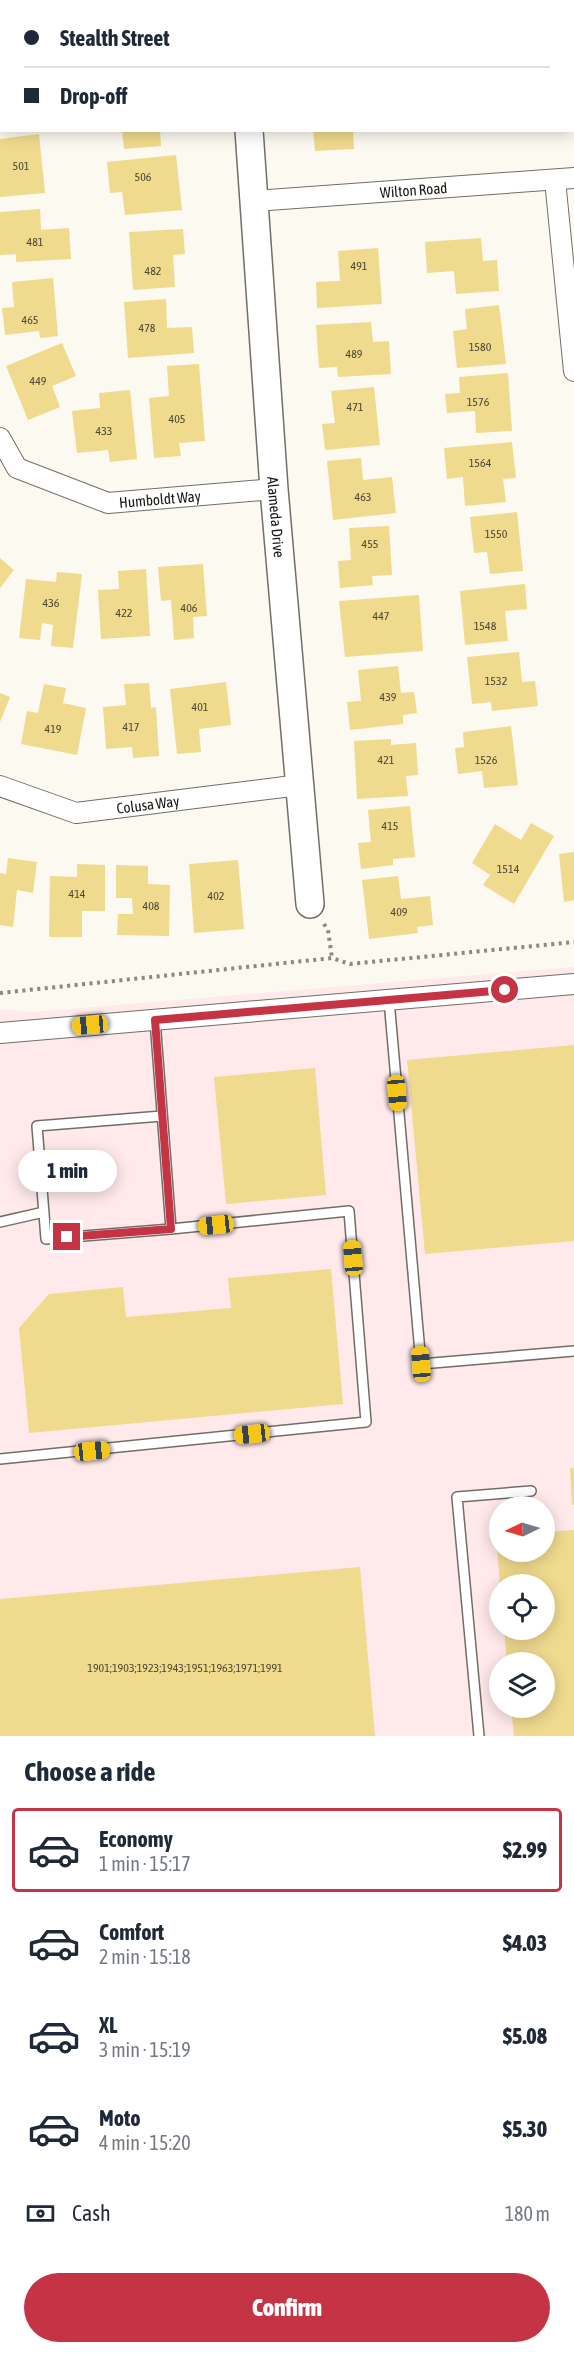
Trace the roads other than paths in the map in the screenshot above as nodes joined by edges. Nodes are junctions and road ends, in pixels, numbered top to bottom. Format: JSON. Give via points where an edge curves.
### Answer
{"nodes":[{"id":1,"x":249,"y":132,"type":"edge"},
{"id":2,"x":565,"y":179,"type":"edge"},
{"id":3,"x":254,"y":201,"type":"junction"},
{"id":4,"x":574,"y":371,"type":"edge"},
{"id":5,"x":0,"y":438,"type":"edge"},
{"id":6,"x":274,"y":489,"type":"junction"},
{"id":7,"x":300,"y":785,"type":"junction"},
{"id":8,"x":0,"y":786,"type":"edge"},
{"id":9,"x":310,"y":904,"type":"road end"},
{"id":10,"x":574,"y":984,"type":"edge"},
{"id":11,"x":389,"y":1000,"type":"junction"},
{"id":12,"x":155,"y":1020,"type":"junction"},
{"id":13,"x":0,"y":1034,"type":"edge"},
{"id":14,"x":162,"y":1116,"type":"junction"},
{"id":15,"x":44,"y":1212,"type":"junction"},
{"id":16,"x":0,"y":1222,"type":"edge"},
{"id":17,"x":171,"y":1229,"type":"junction"},
{"id":18,"x":574,"y":1351,"type":"edge"},
{"id":19,"x":0,"y":1459,"type":"edge"},
{"id":20,"x":531,"y":1491,"type":"dead end"},
{"id":21,"x":479,"y":1736,"type":"edge"}],
"edges":[{"from":1,"to":3,"type":"street","name":"Alameda Drive"},
{"from":2,"to":3,"type":"street","name":"Wilton Road"},
{"from":2,"to":4,"type":"street"},
{"from":3,"to":6,"type":"street","name":"Alameda Drive"},
{"from":5,"to":6,"type":"street","name":"Humboldt Way","via":[[17,468],[108,503]]},
{"from":6,"to":7,"type":"street","name":"Alameda Drive"},
{"from":7,"to":8,"type":"street","name":"Colusa Way","via":[[76,813]]},
{"from":7,"to":9,"type":"street","name":"Alameda Drive"},
{"from":10,"to":11,"type":"street"},
{"from":11,"to":12,"type":"street"},
{"from":11,"to":18,"type":"lane","via":[[421,1364]]},
{"from":12,"to":13,"type":"street"},
{"from":12,"to":14,"type":"lane"},
{"from":14,"to":15,"type":"lane","via":[[37,1126]]},
{"from":14,"to":17,"type":"lane"},
{"from":15,"to":16,"type":"lane"},
{"from":15,"to":17,"type":"lane","via":[[46,1239]]},
{"from":17,"to":19,"type":"lane","via":[[349,1211],[366,1422]]},
{"from":20,"to":21,"type":"lane","via":[[457,1497]]}]}
